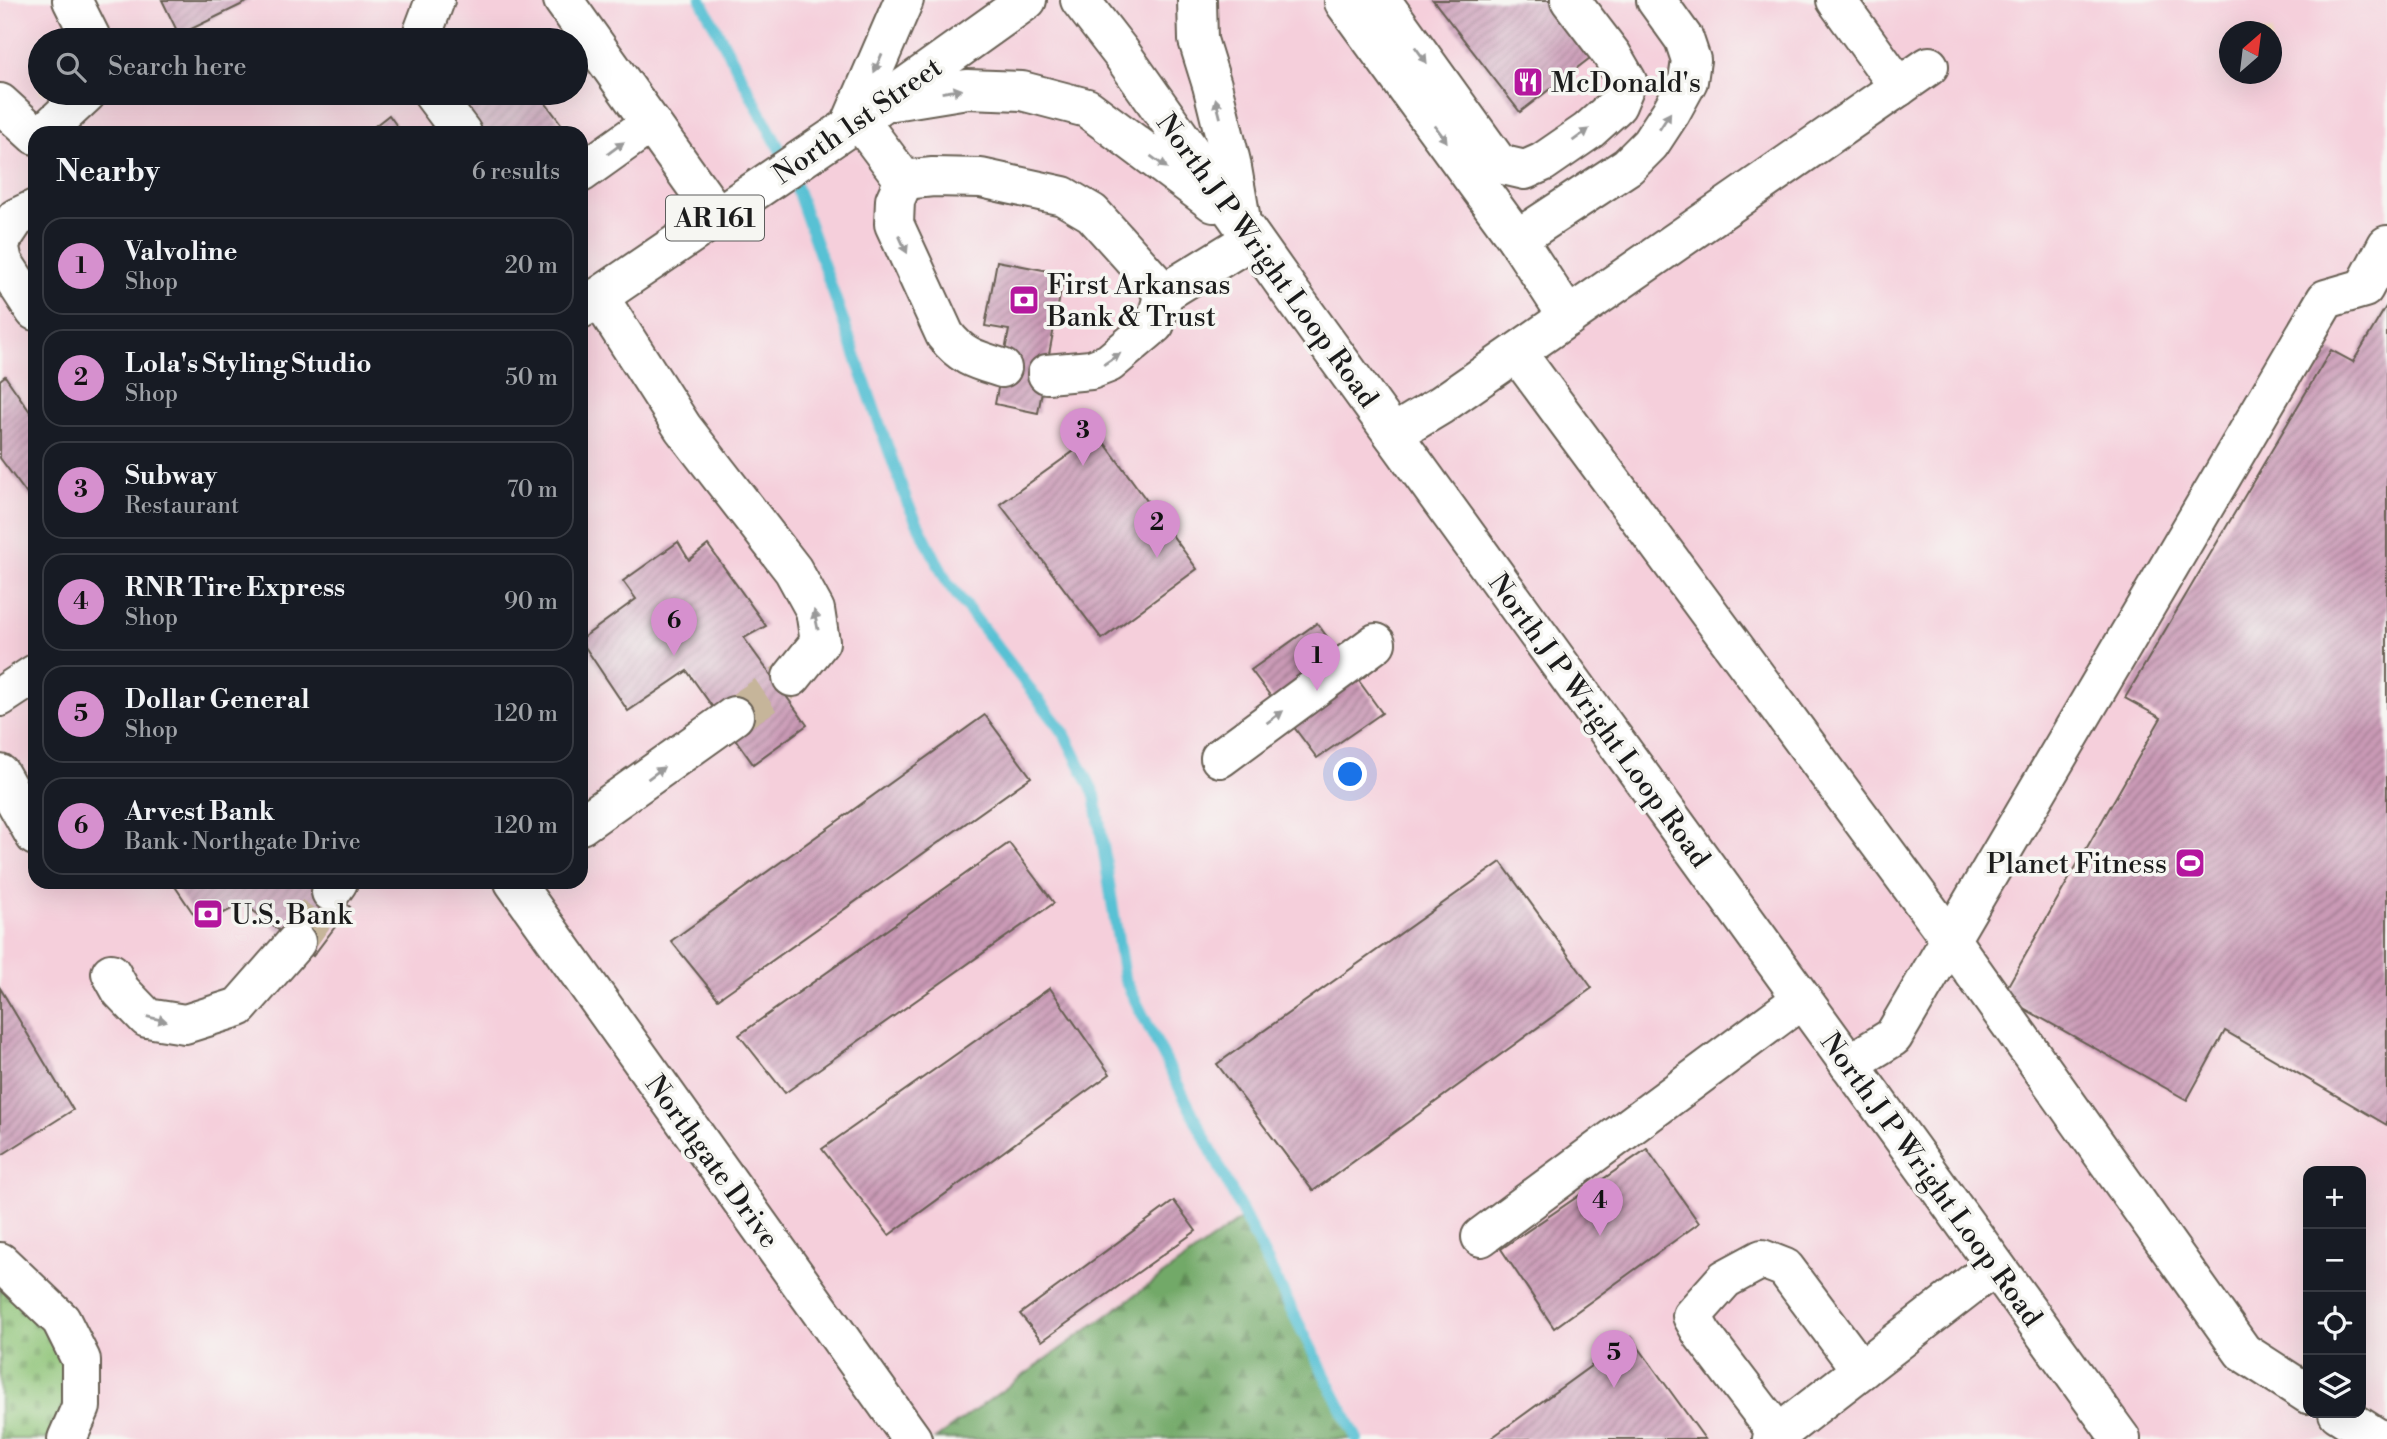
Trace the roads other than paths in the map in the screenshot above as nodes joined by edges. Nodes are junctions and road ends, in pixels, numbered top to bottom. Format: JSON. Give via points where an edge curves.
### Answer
{"nodes":[{"id":1,"x":72,"y":0,"type":"edge"},
{"id":2,"x":435,"y":0,"type":"edge"},
{"id":3,"x":563,"y":0,"type":"edge"},
{"id":4,"x":904,"y":0,"type":"edge"},
{"id":5,"x":1027,"y":0,"type":"edge"},
{"id":6,"x":1080,"y":0,"type":"edge"},
{"id":7,"x":1197,"y":0,"type":"edge"},
{"id":8,"x":1345,"y":0,"type":"edge"},
{"id":9,"x":1381,"y":0,"type":"edge"},
{"id":10,"x":1570,"y":0,"type":"edge"},
{"id":11,"x":1656,"y":0,"type":"edge"},
{"id":12,"x":1836,"y":0,"type":"edge"},
{"id":13,"x":86,"y":28,"type":"edge"},
{"id":14,"x":424,"y":28,"type":"edge"},
{"id":15,"x":583,"y":28,"type":"edge"},
{"id":16,"x":588,"y":35,"type":"edge"},
{"id":17,"x":0,"y":103,"type":"edge"},
{"id":18,"x":74,"y":105,"type":"edge"},
{"id":19,"x":441,"y":105,"type":"edge"},
{"id":20,"x":864,"y":116,"type":"junction"},
{"id":21,"x":651,"y":123,"type":"junction"},
{"id":22,"x":52,"y":126,"type":"edge"},
{"id":23,"x":457,"y":126,"type":"edge"},
{"id":24,"x":28,"y":129,"type":"edge"},
{"id":25,"x":588,"y":168,"type":"edge"},
{"id":26,"x":905,"y":180,"type":"junction"},
{"id":27,"x":28,"y":212,"type":"edge"},
{"id":28,"x":718,"y":217,"type":"junction"},
{"id":29,"x":1247,"y":231,"type":"junction"},
{"id":30,"x":1517,"y":239,"type":"junction"},
{"id":31,"x":0,"y":242,"type":"edge"},
{"id":32,"x":2387,"y":245,"type":"edge"},
{"id":33,"x":0,"y":248,"type":"edge"},
{"id":34,"x":1164,"y":293,"type":"junction"},
{"id":35,"x":28,"y":300,"type":"edge"},
{"id":36,"x":588,"y":301,"type":"edge"},
{"id":37,"x":588,"y":303,"type":"edge"},
{"id":38,"x":1568,"y":317,"type":"junction"},
{"id":39,"x":1517,"y":353,"type":"junction"},
{"id":40,"x":1002,"y":368,"type":"dead end"},
{"id":41,"x":1047,"y":374,"type":"dead end"},
{"id":42,"x":1393,"y":434,"type":"junction"},
{"id":43,"x":1376,"y":643,"type":"dead end"},
{"id":44,"x":792,"y":677,"type":"tunnel mouth"},
{"id":45,"x":28,"y":678,"type":"edge"},
{"id":46,"x":0,"y":696,"type":"edge"},
{"id":47,"x":734,"y":716,"type":"tunnel mouth"},
{"id":48,"x":1220,"y":758,"type":"dead end"},
{"id":49,"x":0,"y":774,"type":"edge"},
{"id":50,"x":591,"y":819,"type":"edge"},
{"id":51,"x":28,"y":824,"type":"edge"},
{"id":52,"x":519,"y":889,"type":"edge"},
{"id":53,"x":1950,"y":939,"type":"junction"},
{"id":54,"x":296,"y":942,"type":"tunnel mouth"},
{"id":55,"x":111,"y":973,"type":"dead end"},
{"id":56,"x":1802,"y":999,"type":"junction"},
{"id":57,"x":1849,"y":1064,"type":"junction"},
{"id":58,"x":1481,"y":1237,"type":"dead end"},
{"id":59,"x":0,"y":1262,"type":"edge"},
{"id":60,"x":1995,"y":1266,"type":"junction"},
{"id":61,"x":1861,"y":1370,"type":"junction"},
{"id":62,"x":2303,"y":1391,"type":"edge"},
{"id":63,"x":2345,"y":1418,"type":"edge"},
{"id":64,"x":1775,"y":1436,"type":"edge"},
{"id":65,"x":67,"y":1439,"type":"edge"},
{"id":66,"x":912,"y":1439,"type":"edge"},
{"id":67,"x":2121,"y":1439,"type":"edge"},
{"id":68,"x":2379,"y":1439,"type":"edge"}],
"edges":[{"from":1,"to":13,"type":"main road"},
{"from":2,"to":14,"type":"main road"},
{"from":3,"to":15,"type":"main road"},
{"from":4,"to":20,"type":"main road","one_way":true},
{"from":5,"to":20,"type":"main road","name":"North 1st Street","number":"AR 161"},
{"from":6,"to":29,"type":"main road","name":"North J P Wright Loop Road"},
{"from":29,"to":7,"type":"main road","one_way":true,"via":[[1198,40]]},
{"from":8,"to":30,"type":"main road","one_way":true},
{"from":9,"to":10,"type":"main road","one_way":true,"via":[[1499,164],[1525,170],[1588,131],[1617,106],[1627,81]]},
{"from":30,"to":11,"type":"main road","one_way":true,"via":[[1628,166],[1650,144],[1671,112],[1688,81],[1691,60],[1684,39]]},
{"from":12,"to":38,"type":"main road","via":[[1914,76]]},
{"from":16,"to":21,"type":"main road"},
{"from":17,"to":24,"type":"main road"},
{"from":18,"to":22,"type":"main road"},
{"from":19,"to":23,"type":"main road"},
{"from":20,"to":26,"type":"main road"},
{"from":20,"to":28,"type":"main road","name":"North 1st Street","number":"AR 161"},
{"from":20,"to":29,"type":"main road","one_way":true,"via":[[967,89],[1022,91],[1087,108]]},
{"from":25,"to":21,"type":"main road","one_way":true},
{"from":21,"to":28,"type":"main road"},
{"from":26,"to":34,"type":"main road","via":[[981,177],[1063,195],[1092,213]]},
{"from":26,"to":40,"type":"main road","one_way":true,"via":[[895,201],[894,224],[945,335],[971,359]]},
{"from":27,"to":31,"type":"main road","via":[[16,218]]},
{"from":28,"to":36,"type":"main road","name":"North 1st Street","number":"AR 161"},
{"from":29,"to":34,"type":"main road"},
{"from":29,"to":42,"type":"main road","name":"North J P Wright Loop Road"},
{"from":30,"to":38,"type":"main road"},
{"from":32,"to":53,"type":"main road","via":[[2364,288],[2326,299]]},
{"from":33,"to":35,"type":"main road","via":[[3,262]]},
{"from":41,"to":34,"type":"main road","one_way":true,"via":[[1091,370],[1109,363],[1155,324]]},
{"from":44,"to":37,"type":"main road","one_way":true,"via":[[820,642],[815,610],[793,570]]},
{"from":38,"to":39,"type":"main road"},
{"from":39,"to":42,"type":"main road"},
{"from":39,"to":53,"type":"main road"},
{"from":42,"to":56,"type":"main road","name":"North J P Wright Loop Road"},
{"from":48,"to":43,"type":"main road","one_way":true},
{"from":45,"to":46,"type":"main road"},
{"from":50,"to":47,"type":"main road","one_way":true},
{"from":49,"to":51,"type":"main road"},
{"from":52,"to":66,"type":"main road","name":"Northgate Drive"},
{"from":53,"to":57,"type":"main road","via":[[1892,1037]]},
{"from":53,"to":62,"type":"main road","via":[[2243,1352]]},
{"from":55,"to":54,"type":"main road","one_way":true,"via":[[121,992],[147,1018],[185,1024],[239,1007]]},
{"from":56,"to":57,"type":"main road","name":"North J P Wright Loop Road"},
{"from":56,"to":58,"type":"main road"},
{"from":57,"to":60,"type":"main road","name":"North J P Wright Loop Road"},
{"from":59,"to":65,"type":"main road","via":[[61,1320],[81,1360],[81,1407]]},
{"from":60,"to":61,"type":"main road"},
{"from":60,"to":67,"type":"main road","name":"North J P Wright Loop Road"},
{"from":61,"to":64,"type":"main road"},
{"from":61,"to":64,"type":"main road","via":[[1785,1268],[1762,1259],[1725,1279],[1692,1316]]},
{"from":63,"to":68,"type":"main road"}]}
